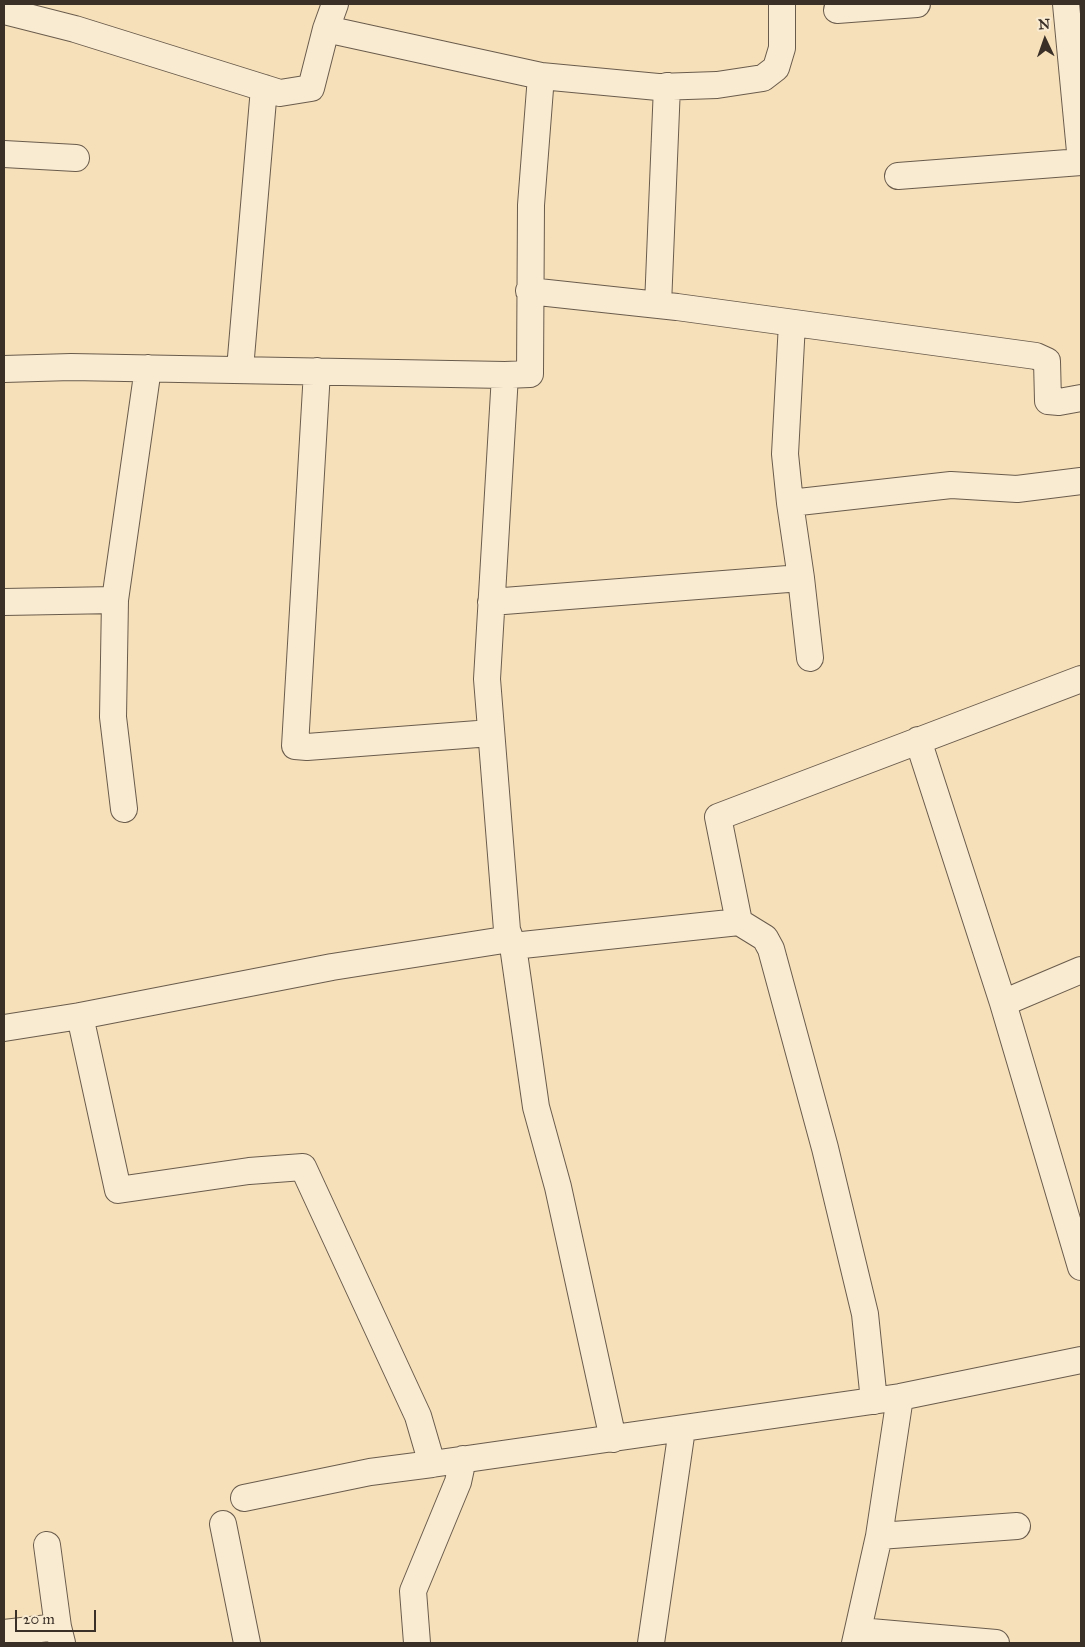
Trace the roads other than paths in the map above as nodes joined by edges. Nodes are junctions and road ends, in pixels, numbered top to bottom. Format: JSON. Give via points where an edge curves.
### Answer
{"nodes":[{"id":1,"x":335,"y":4,"type":"edge"},
{"id":2,"x":782,"y":4,"type":"edge"},
{"id":3,"x":917,"y":4,"type":"edge"},
{"id":4,"x":1066,"y":4,"type":"edge"},
{"id":5,"x":837,"y":10,"type":"dead end"},
{"id":6,"x":4,"y":11,"type":"edge"},
{"id":7,"x":326,"y":28,"type":"junction"},
{"id":8,"x":1075,"y":43,"type":"edge"},
{"id":9,"x":540,"y":76,"type":"junction"},
{"id":10,"x":667,"y":86,"type":"junction"},
{"id":11,"x":264,"y":88,"type":"junction"},
{"id":12,"x":4,"y":154,"type":"edge"},
{"id":13,"x":76,"y":158,"type":"dead end"},
{"id":14,"x":1081,"y":162,"type":"edge"},
{"id":15,"x":898,"y":176,"type":"dead end"},
{"id":16,"x":529,"y":292,"type":"junction"},
{"id":17,"x":658,"y":305,"type":"junction"},
{"id":18,"x":792,"y":323,"type":"junction"},
{"id":19,"x":148,"y":368,"type":"junction"},
{"id":20,"x":4,"y":369,"type":"edge"},
{"id":21,"x":240,"y":369,"type":"junction"},
{"id":22,"x":317,"y":371,"type":"junction"},
{"id":23,"x":505,"y":375,"type":"junction"},
{"id":24,"x":1081,"y":398,"type":"edge"},
{"id":25,"x":1081,"y":481,"type":"edge"},
{"id":26,"x":790,"y":503,"type":"junction"},
{"id":27,"x":801,"y":578,"type":"junction"},
{"id":28,"x":115,"y":600,"type":"junction"},
{"id":29,"x":4,"y":602,"type":"edge"},
{"id":30,"x":491,"y":602,"type":"junction"},
{"id":31,"x":810,"y":658,"type":"dead end"},
{"id":32,"x":1081,"y":679,"type":"edge"},
{"id":33,"x":491,"y":733,"type":"junction"},
{"id":34,"x":918,"y":740,"type":"junction"},
{"id":35,"x":124,"y":809,"type":"dead end"},
{"id":36,"x":739,"y":922,"type":"junction"},
{"id":37,"x":511,"y":943,"type":"junction"},
{"id":38,"x":1081,"y":970,"type":"edge"},
{"id":39,"x":1003,"y":1003,"type":"junction"},
{"id":40,"x":80,"y":1016,"type":"junction"},
{"id":41,"x":4,"y":1028,"type":"edge"},
{"id":42,"x":1081,"y":1267,"type":"edge"},
{"id":43,"x":1081,"y":1360,"type":"edge"},
{"id":44,"x":900,"y":1397,"type":"junction"},
{"id":45,"x":874,"y":1401,"type":"junction"},
{"id":46,"x":682,"y":1428,"type":"junction"},
{"id":47,"x":613,"y":1439,"type":"junction"},
{"id":48,"x":463,"y":1459,"type":"junction"},
{"id":49,"x":432,"y":1464,"type":"junction"},
{"id":50,"x":244,"y":1498,"type":"dead end"},
{"id":51,"x":223,"y":1524,"type":"dead end"},
{"id":52,"x":1017,"y":1526,"type":"dead end"},
{"id":53,"x":879,"y":1536,"type":"junction"},
{"id":54,"x":47,"y":1545,"type":"dead end"},
{"id":55,"x":4,"y":1633,"type":"edge"},
{"id":56,"x":60,"y":1635,"type":"edge"},
{"id":57,"x":857,"y":1637,"type":"edge"},
{"id":58,"x":247,"y":1643,"type":"edge"},
{"id":59,"x":417,"y":1643,"type":"edge"},
{"id":60,"x":651,"y":1643,"type":"edge"},
{"id":61,"x":989,"y":1643,"type":"edge"}],
"edges":[{"from":1,"to":7,"type":"street"},
{"from":2,"to":10,"type":"street","via":[[782,48],[776,68],[763,78],[717,85]]},
{"from":3,"to":5,"type":"street"},
{"from":4,"to":8,"type":"street"},
{"from":6,"to":11,"type":"street","via":[[75,29]]},
{"from":7,"to":9,"type":"street"},
{"from":7,"to":11,"type":"street","via":[[311,88],[280,93]]},
{"from":8,"to":14,"type":"street"},
{"from":9,"to":10,"type":"street"},
{"from":9,"to":16,"type":"street"},
{"from":10,"to":17,"type":"street"},
{"from":11,"to":21,"type":"street"},
{"from":12,"to":13,"type":"street"},
{"from":14,"to":15,"type":"street"},
{"from":16,"to":17,"type":"street"},
{"from":16,"to":23,"type":"street","via":[[530,374]]},
{"from":17,"to":18,"type":"street"},
{"from":18,"to":24,"type":"street","via":[[1036,356],[1048,361],[1048,401]]},
{"from":18,"to":26,"type":"street","via":[[785,454]]},
{"from":19,"to":20,"type":"street"},
{"from":19,"to":21,"type":"street"},
{"from":19,"to":28,"type":"street"},
{"from":21,"to":22,"type":"street"},
{"from":22,"to":23,"type":"street"},
{"from":22,"to":33,"type":"street","via":[[295,746]]},
{"from":23,"to":30,"type":"street"},
{"from":25,"to":26,"type":"street","via":[[1017,489],[952,485]]},
{"from":26,"to":27,"type":"street"},
{"from":27,"to":30,"type":"street"},
{"from":27,"to":31,"type":"street"},
{"from":28,"to":29,"type":"street"},
{"from":28,"to":35,"type":"street","via":[[113,717]]},
{"from":30,"to":33,"type":"street","via":[[486,679]]},
{"from":32,"to":34,"type":"street"},
{"from":33,"to":37,"type":"street","via":[[507,930]]},
{"from":34,"to":36,"type":"street","via":[[718,817]]},
{"from":34,"to":39,"type":"street"},
{"from":36,"to":37,"type":"street"},
{"from":36,"to":45,"type":"street","via":[[765,938],[771,949],[825,1148],[865,1314]]},
{"from":37,"to":40,"type":"street","via":[[332,966]]},
{"from":37,"to":47,"type":"street","via":[[536,1108],[558,1188]]},
{"from":38,"to":39,"type":"street"},
{"from":39,"to":42,"type":"street"},
{"from":40,"to":41,"type":"street"},
{"from":40,"to":49,"type":"street","via":[[118,1190],[249,1171],[303,1167],[418,1416]]},
{"from":43,"to":44,"type":"street"},
{"from":44,"to":45,"type":"street"},
{"from":44,"to":53,"type":"street"},
{"from":45,"to":46,"type":"street"},
{"from":46,"to":47,"type":"street"},
{"from":46,"to":60,"type":"street"},
{"from":47,"to":48,"type":"street"},
{"from":48,"to":49,"type":"street"},
{"from":48,"to":59,"type":"street","via":[[458,1482],[413,1591]]},
{"from":49,"to":50,"type":"street","via":[[370,1472]]},
{"from":51,"to":58,"type":"street"},
{"from":52,"to":53,"type":"street"},
{"from":53,"to":57,"type":"street"},
{"from":54,"to":56,"type":"street"},
{"from":55,"to":56,"type":"street"},
{"from":57,"to":61,"type":"street"}]}
